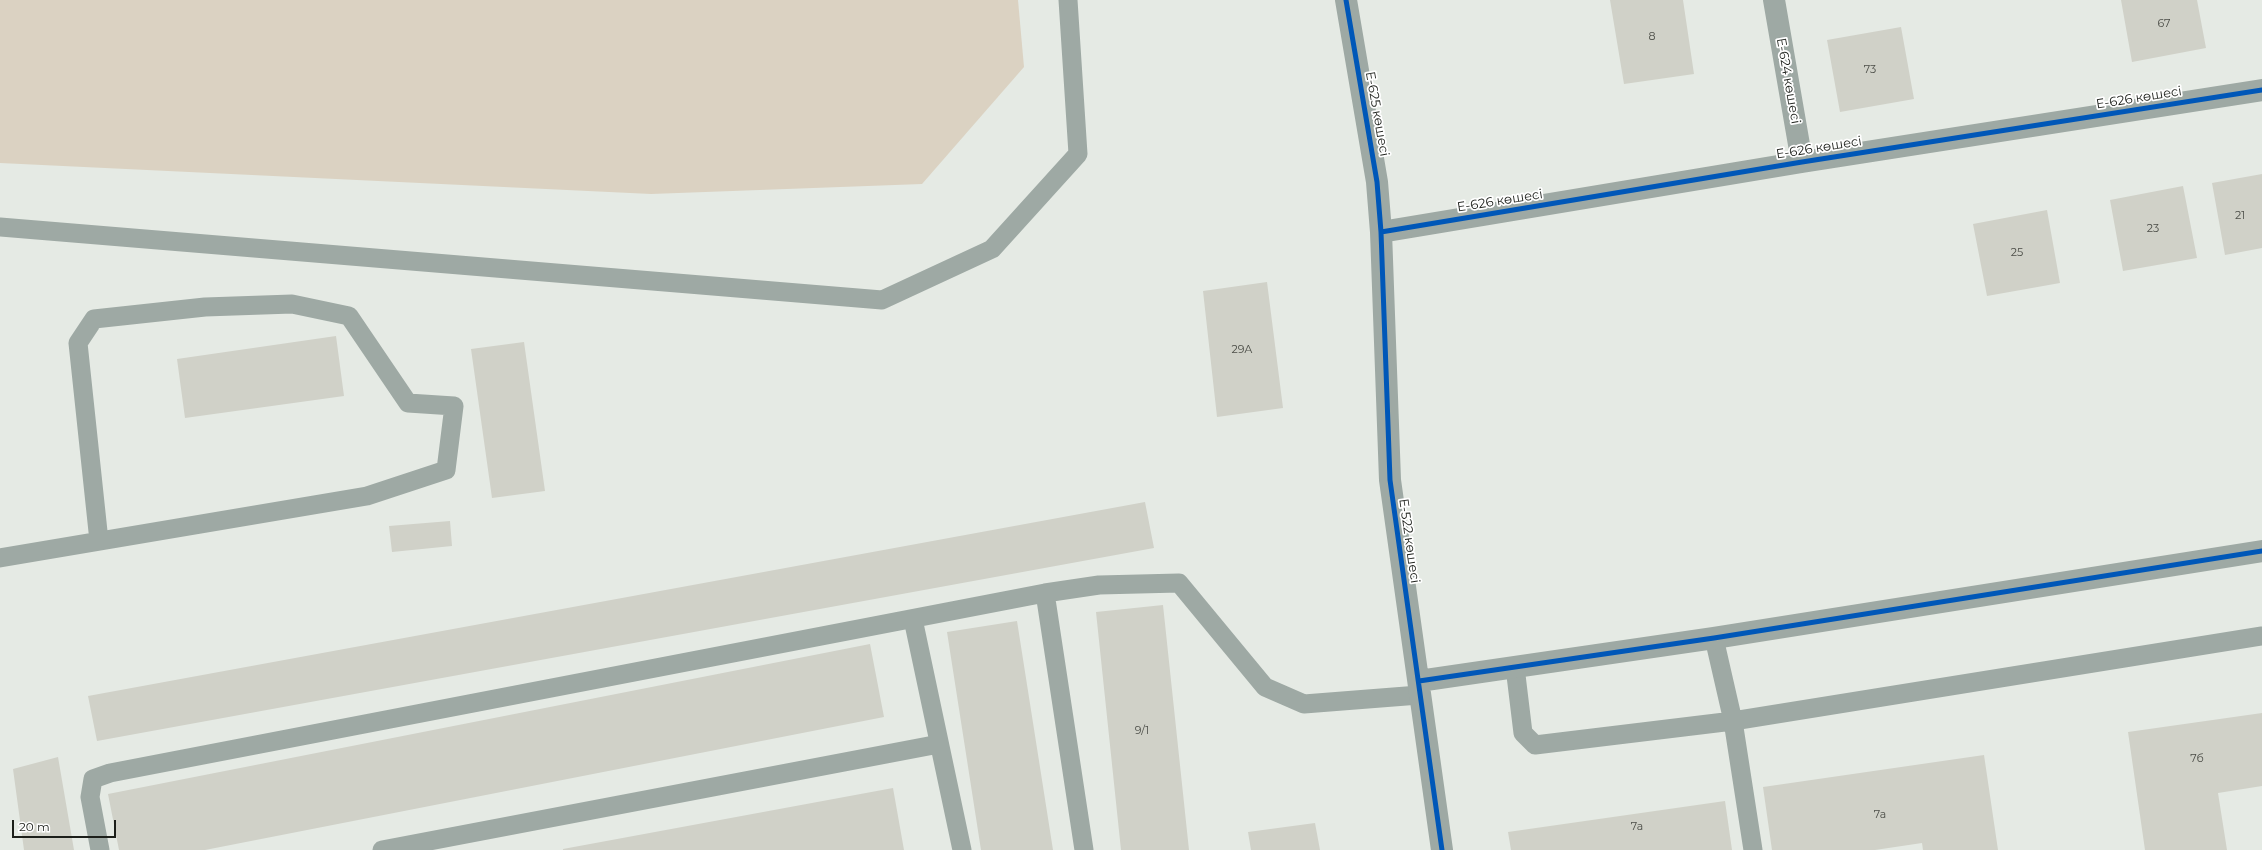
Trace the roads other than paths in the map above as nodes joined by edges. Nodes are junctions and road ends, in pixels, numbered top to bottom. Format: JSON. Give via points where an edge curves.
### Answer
{"nodes":[{"id":1,"x":1068,"y":0,"type":"edge"},
{"id":2,"x":1346,"y":0,"type":"edge"},
{"id":3,"x":1774,"y":0,"type":"edge"},
{"id":4,"x":2262,"y":90,"type":"edge"},
{"id":5,"x":1802,"y":162,"type":"junction"},
{"id":6,"x":0,"y":227,"type":"edge"},
{"id":7,"x":1381,"y":232,"type":"junction"},
{"id":8,"x":99,"y":541,"type":"junction"},
{"id":9,"x":2262,"y":552,"type":"edge"},
{"id":10,"x":0,"y":558,"type":"edge"},
{"id":11,"x":1045,"y":593,"type":"junction"},
{"id":12,"x":913,"y":620,"type":"junction"},
{"id":13,"x":2262,"y":636,"type":"edge"},
{"id":14,"x":1714,"y":638,"type":"junction"},
{"id":15,"x":1515,"y":667,"type":"junction"},
{"id":16,"x":1419,"y":688,"type":"junction"},
{"id":17,"x":1733,"y":721,"type":"junction"},
{"id":18,"x":939,"y":744,"type":"junction"},
{"id":19,"x":100,"y":850,"type":"edge"},
{"id":20,"x":382,"y":850,"type":"edge"},
{"id":21,"x":962,"y":850,"type":"edge"},
{"id":22,"x":1084,"y":850,"type":"edge"},
{"id":23,"x":1442,"y":850,"type":"edge"},
{"id":24,"x":1752,"y":850,"type":"edge"}],
"edges":[{"from":1,"to":6,"type":"lane","via":[[1078,154],[992,249],[882,300]]},
{"from":2,"to":7,"type":"street","name":"Е-625 көшесі","via":[[1377,182]]},
{"from":3,"to":5,"type":"street","name":"Е-624 көшесі"},
{"from":4,"to":5,"type":"street","name":"Е-626 көшесі"},
{"from":5,"to":7,"type":"street","name":"Е-626 көшесі"},
{"from":7,"to":16,"type":"street","name":"Е-522 көшесі","via":[[1390,480]]},
{"from":8,"to":8,"type":"lane","via":[[78,343],[94,319],[205,307],[292,304],[349,316],[408,403],[454,406],[446,470],[367,496]]},
{"from":8,"to":10,"type":"lane"},
{"from":9,"to":14,"type":"street"},
{"from":11,"to":12,"type":"lane"},
{"from":11,"to":16,"type":"lane","via":[[1099,585],[1179,583],[1265,687],[1304,704]]},
{"from":11,"to":22,"type":"lane"},
{"from":12,"to":18,"type":"lane"},
{"from":12,"to":19,"type":"lane","via":[[110,773],[93,779],[90,797]]},
{"from":13,"to":17,"type":"lane"},
{"from":14,"to":15,"type":"street"},
{"from":14,"to":17,"type":"lane"},
{"from":15,"to":16,"type":"street"},
{"from":15,"to":17,"type":"lane","via":[[1523,733],[1535,745]]},
{"from":16,"to":23,"type":"street","name":"Е-522 көшесі"},
{"from":17,"to":24,"type":"lane"},
{"from":18,"to":20,"type":"lane"},
{"from":18,"to":21,"type":"lane"}]}
